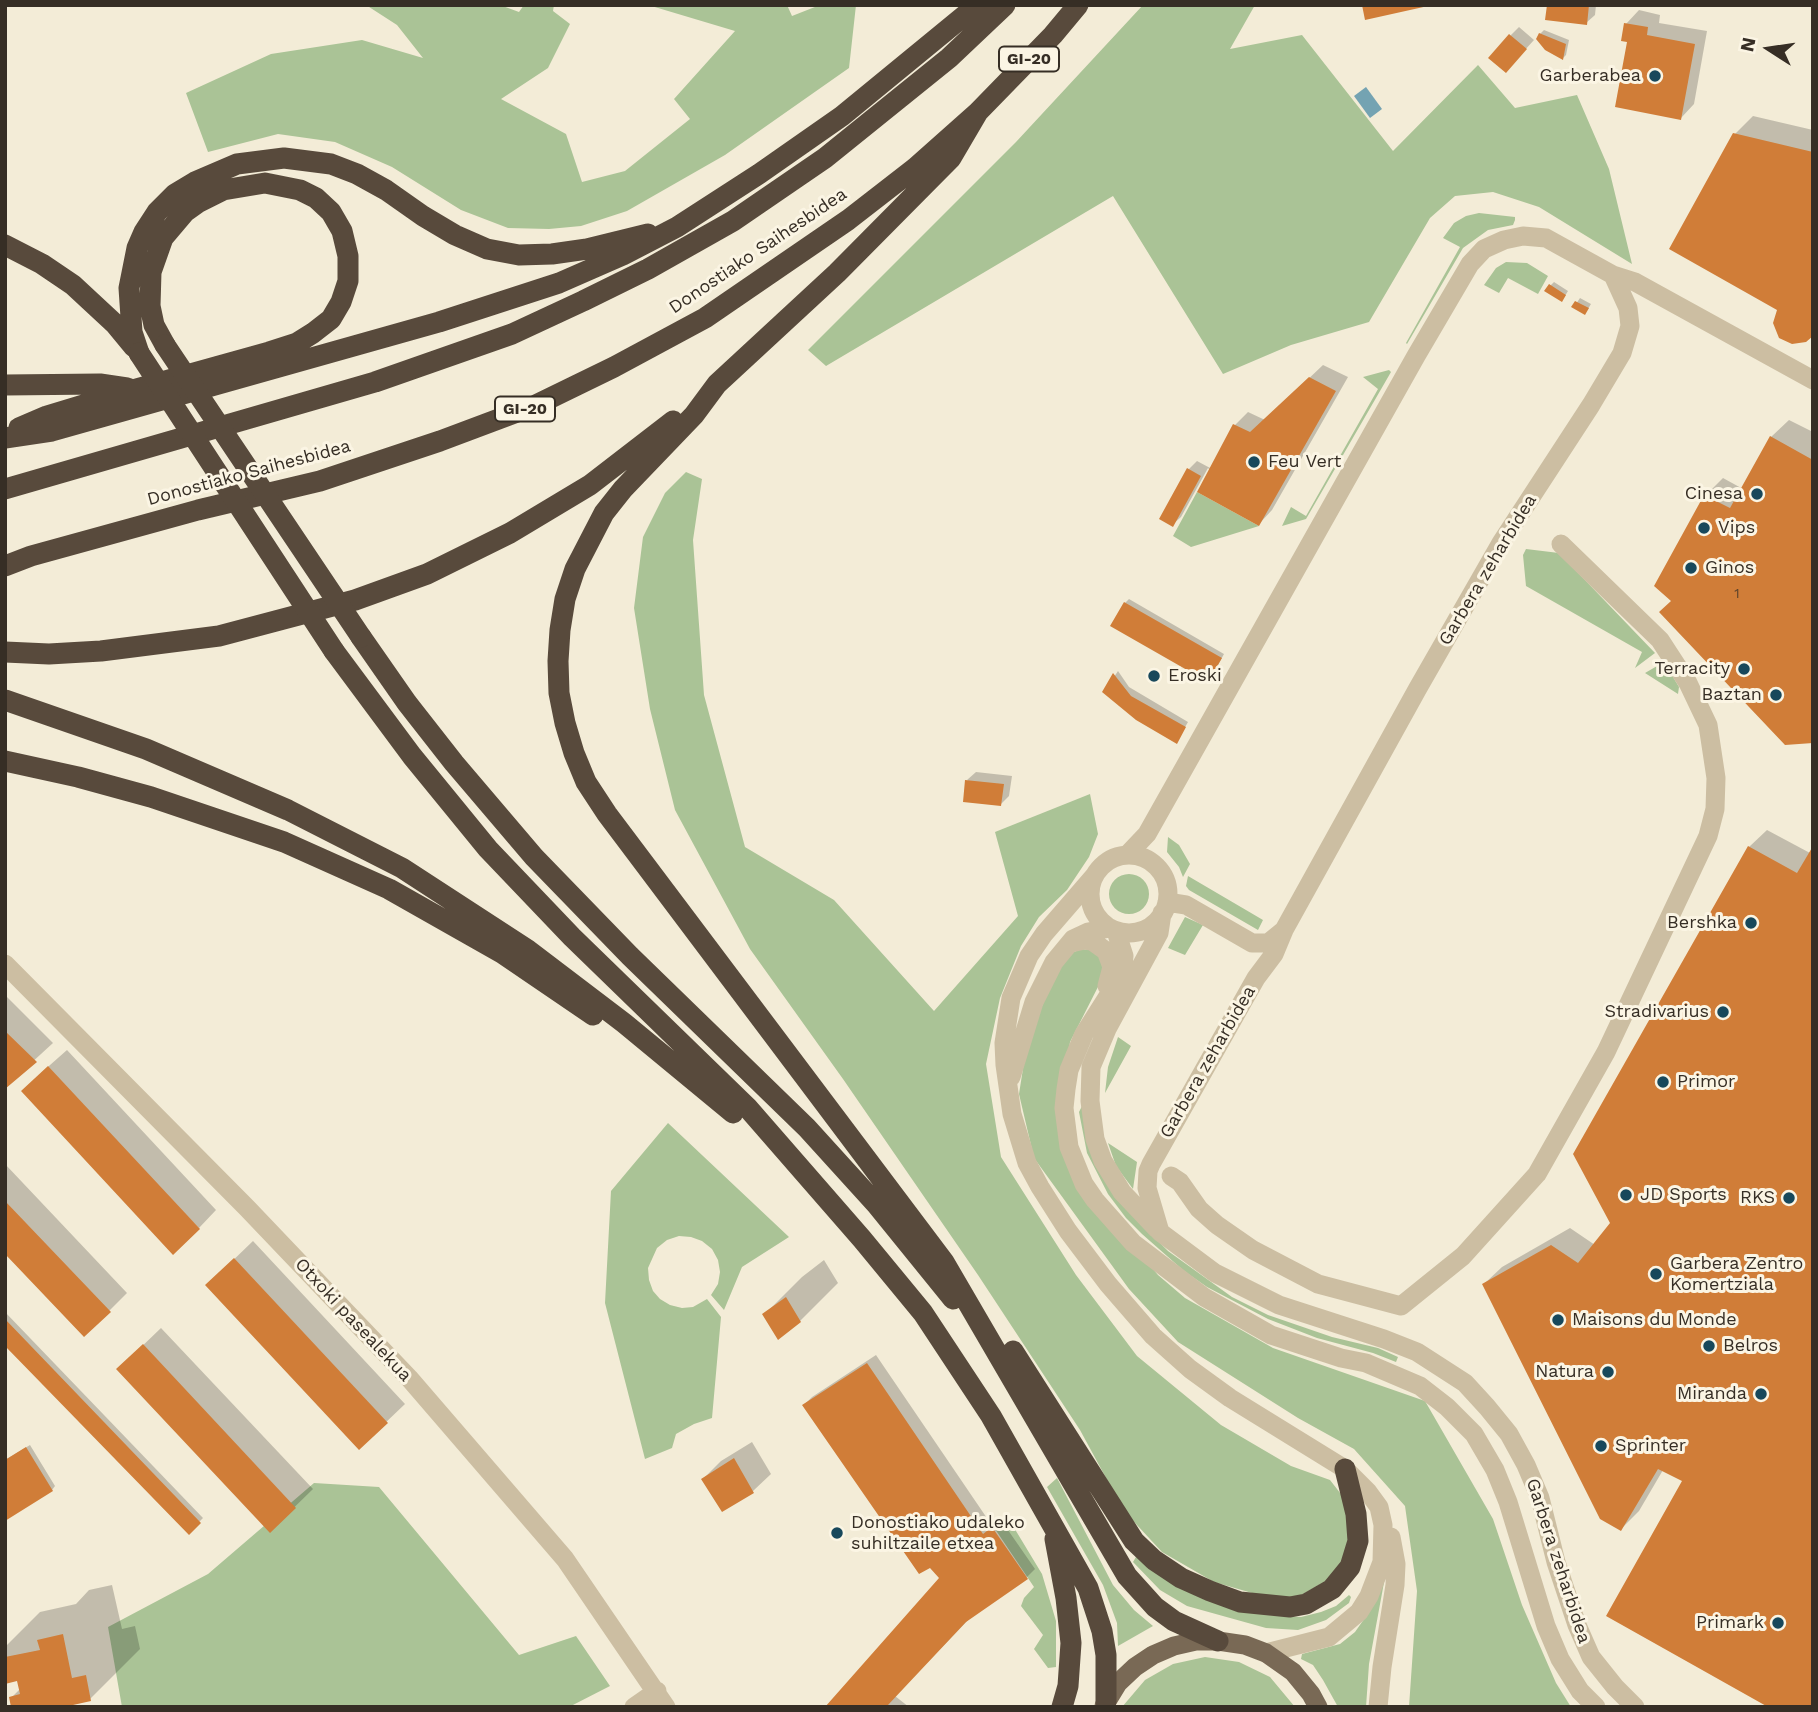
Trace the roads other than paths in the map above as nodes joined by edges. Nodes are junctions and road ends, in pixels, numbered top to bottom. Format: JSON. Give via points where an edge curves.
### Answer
{"nodes":[{"id":1,"x":988,"y":5,"type":"edge"},
{"id":2,"x":1005,"y":5,"type":"edge"},
{"id":3,"x":1078,"y":5,"type":"edge"},
{"id":4,"x":978,"y":112,"type":"junction"},
{"id":5,"x":677,"y":226,"type":"junction"},
{"id":6,"x":5,"y":245,"type":"edge"},
{"id":7,"x":1613,"y":275,"type":"junction"},
{"id":8,"x":138,"y":353,"type":"junction"},
{"id":9,"x":1813,"y":380,"type":"edge"},
{"id":10,"x":717,"y":384,"type":"junction"},
{"id":11,"x":5,"y":385,"type":"edge"},
{"id":12,"x":136,"y":389,"type":"junction"},
{"id":13,"x":5,"y":436,"type":"edge"},
{"id":14,"x":5,"y":489,"type":"edge"},
{"id":15,"x":1561,"y":544,"type":"dead end"},
{"id":16,"x":5,"y":566,"type":"edge"},
{"id":17,"x":5,"y":652,"type":"edge"},
{"id":18,"x":5,"y":700,"type":"edge"},
{"id":19,"x":5,"y":761,"type":"edge"},
{"id":20,"x":1128,"y":854,"type":"junction"},
{"id":21,"x":1095,"y":875,"type":"junction"},
{"id":22,"x":1165,"y":908,"type":"junction"},
{"id":23,"x":1113,"y":929,"type":"junction"},
{"id":24,"x":1284,"y":930,"type":"junction"},
{"id":25,"x":1067,"y":944,"type":"junction"},
{"id":26,"x":5,"y":964,"type":"edge"},
{"id":27,"x":1096,"y":1014,"type":"junction"},
{"id":28,"x":1008,"y":1088,"type":"junction"},
{"id":29,"x":717,"y":1098,"type":"junction"},
{"id":30,"x":799,"y":1169,"type":"junction"},
{"id":31,"x":1171,"y":1176,"type":"dead end"},
{"id":32,"x":1160,"y":1232,"type":"junction"},
{"id":33,"x":944,"y":1262,"type":"junction"},
{"id":34,"x":1003,"y":1360,"type":"junction"},
{"id":35,"x":1345,"y":1469,"type":"junction"},
{"id":36,"x":1379,"y":1507,"type":"junction"},
{"id":37,"x":1052,"y":1523,"type":"junction"},
{"id":38,"x":1218,"y":1640,"type":"junction"},
{"id":39,"x":1266,"y":1653,"type":"junction"},
{"id":40,"x":662,"y":1699,"type":"edge"},
{"id":41,"x":1105,"y":1704,"type":"edge"},
{"id":42,"x":634,"y":1707,"type":"edge"},
{"id":43,"x":1062,"y":1707,"type":"edge"},
{"id":44,"x":1318,"y":1707,"type":"edge"},
{"id":45,"x":1378,"y":1707,"type":"edge"},
{"id":46,"x":1596,"y":1707,"type":"edge"},
{"id":47,"x":1635,"y":1707,"type":"edge"}],
"edges":[{"from":1,"to":5,"type":"highway","via":[[970,11],[842,116]]},
{"from":2,"to":14,"type":"highway","number":"GI-20","via":[[949,58],[825,158],[733,221],[583,302],[512,334],[375,383]]},
{"from":3,"to":4,"type":"highway","name":"Donostiako Saihesbidea","number":"GI-20"},
{"from":4,"to":10,"type":"highway","via":[[951,158],[898,214]]},
{"from":4,"to":16,"type":"highway","name":"Donostiako Saihesbidea","number":"GI-20","via":[[848,220],[715,311],[536,405],[320,481]]},
{"from":5,"to":8,"type":"highway","via":[[587,248],[519,255],[455,235],[357,173],[331,164],[284,158],[237,164],[175,194],[144,232],[130,288]]},
{"from":5,"to":13,"type":"highway","via":[[623,256],[501,303],[52,431]]},
{"from":6,"to":8,"type":"highway","via":[[73,285]]},
{"from":7,"to":9,"type":"street","via":[[1635,282]]},
{"from":7,"to":20,"type":"street","via":[[1546,238],[1523,236],[1484,249],[1470,264],[1147,834]]},
{"from":7,"to":24,"type":"street","name":"Garbera zeharbidea","via":[[1628,308],[1630,326],[1622,354],[1501,543]]},
{"from":8,"to":30,"type":"highway","bridge":true,"via":[[334,651],[419,764],[488,849],[747,1107]]},
{"from":10,"to":17,"type":"highway","via":[[590,485],[510,533],[426,574],[355,600],[219,636],[128,648]]},
{"from":10,"to":33,"type":"highway","via":[[604,513],[575,569],[559,630],[559,692],[565,723],[586,782],[607,814]]},
{"from":11,"to":12,"type":"highway","via":[[100,384]]},
{"from":12,"to":13,"type":"highway","via":[[47,416]]},
{"from":12,"to":34,"type":"highway","bridge":true,"via":[[297,343],[331,319],[348,281],[342,231],[331,212],[300,190],[265,183],[223,190],[185,212],[163,238],[151,272],[150,306],[165,345],[360,637],[430,733],[534,857],[807,1128],[906,1239]]},
{"from":15,"to":31,"type":"street","via":[[1660,640],[1688,683],[1708,724],[1716,778],[1715,809],[1708,836],[1606,1052],[1536,1174],[1463,1256],[1401,1306],[1318,1284],[1253,1250],[1199,1209]]},
{"from":18,"to":29,"type":"highway","via":[[146,749],[288,810],[402,868],[528,950]]},
{"from":19,"to":29,"type":"highway","via":[[151,797],[284,842],[389,889],[502,953]]},
{"from":20,"to":21,"type":"street","via":[[1109,860]]},
{"from":20,"to":22,"type":"street","via":[[1145,858],[1159,869],[1167,884]]},
{"from":21,"to":23,"type":"street","via":[[1092,908]]},
{"from":21,"to":28,"type":"street","via":[[1044,934],[1019,977],[1004,1043]]},
{"from":22,"to":23,"type":"street","via":[[1154,924],[1142,930]]},
{"from":22,"to":24,"type":"street","via":[[1186,905],[1252,943],[1268,943]]},
{"from":22,"to":32,"type":"street","via":[[1159,933],[1091,1067],[1090,1101],[1094,1139],[1103,1161],[1122,1192]]},
{"from":23,"to":25,"type":"street","via":[[1088,932]]},
{"from":23,"to":27,"type":"street","via":[[1123,947],[1124,965],[1118,983]]},
{"from":24,"to":32,"type":"street","name":"Garbera zeharbidea","via":[[1275,954],[1256,978],[1147,1171],[1147,1188]]},
{"from":25,"to":27,"type":"street","via":[[1092,941],[1110,959],[1111,976]]},
{"from":25,"to":28,"type":"street","via":[[1034,1002]]},
{"from":26,"to":40,"type":"street","name":"Otxoki pasealekua","via":[[409,1378],[565,1559]]},
{"from":27,"to":46,"type":"street","via":[[1069,1070],[1064,1108],[1075,1166],[1095,1200],[1133,1243],[1204,1297],[1271,1335],[1392,1372],[1420,1386],[1474,1434],[1495,1470],[1560,1659]]},
{"from":28,"to":35,"type":"street","via":[[1018,1137],[1040,1187],[1100,1273],[1153,1336],[1230,1398]]},
{"from":29,"to":30,"type":"highway"},
{"from":30,"to":37,"type":"highway","via":[[923,1313],[991,1416]]},
{"from":32,"to":47,"type":"street","name":"Garbera zeharbidea","via":[[1215,1273],[1279,1305],[1417,1352],[1465,1383],[1509,1434],[1526,1465],[1591,1657]]},
{"from":33,"to":34,"type":"highway"},
{"from":33,"to":35,"type":"highway","via":[[1017,1356],[1134,1541],[1181,1578],[1240,1602],[1290,1607],[1320,1598],[1343,1578],[1358,1541]]},
{"from":34,"to":38,"type":"highway","via":[[1127,1576],[1174,1621]]},
{"from":35,"to":36,"type":"street"},
{"from":36,"to":39,"type":"street","via":[[1382,1562],[1359,1612],[1329,1637]]},
{"from":36,"to":45,"type":"street","via":[[1393,1544],[1395,1585]]},
{"from":37,"to":41,"type":"highway","via":[[1096,1609],[1106,1655]]},
{"from":37,"to":43,"type":"highway","via":[[1071,1643]]},
{"from":38,"to":39,"type":"main road"},
{"from":38,"to":41,"type":"main road","via":[[1174,1646],[1153,1655],[1118,1683]]},
{"from":39,"to":44,"type":"main road","via":[[1293,1672]]},
{"from":40,"to":42,"type":"street"}]}
